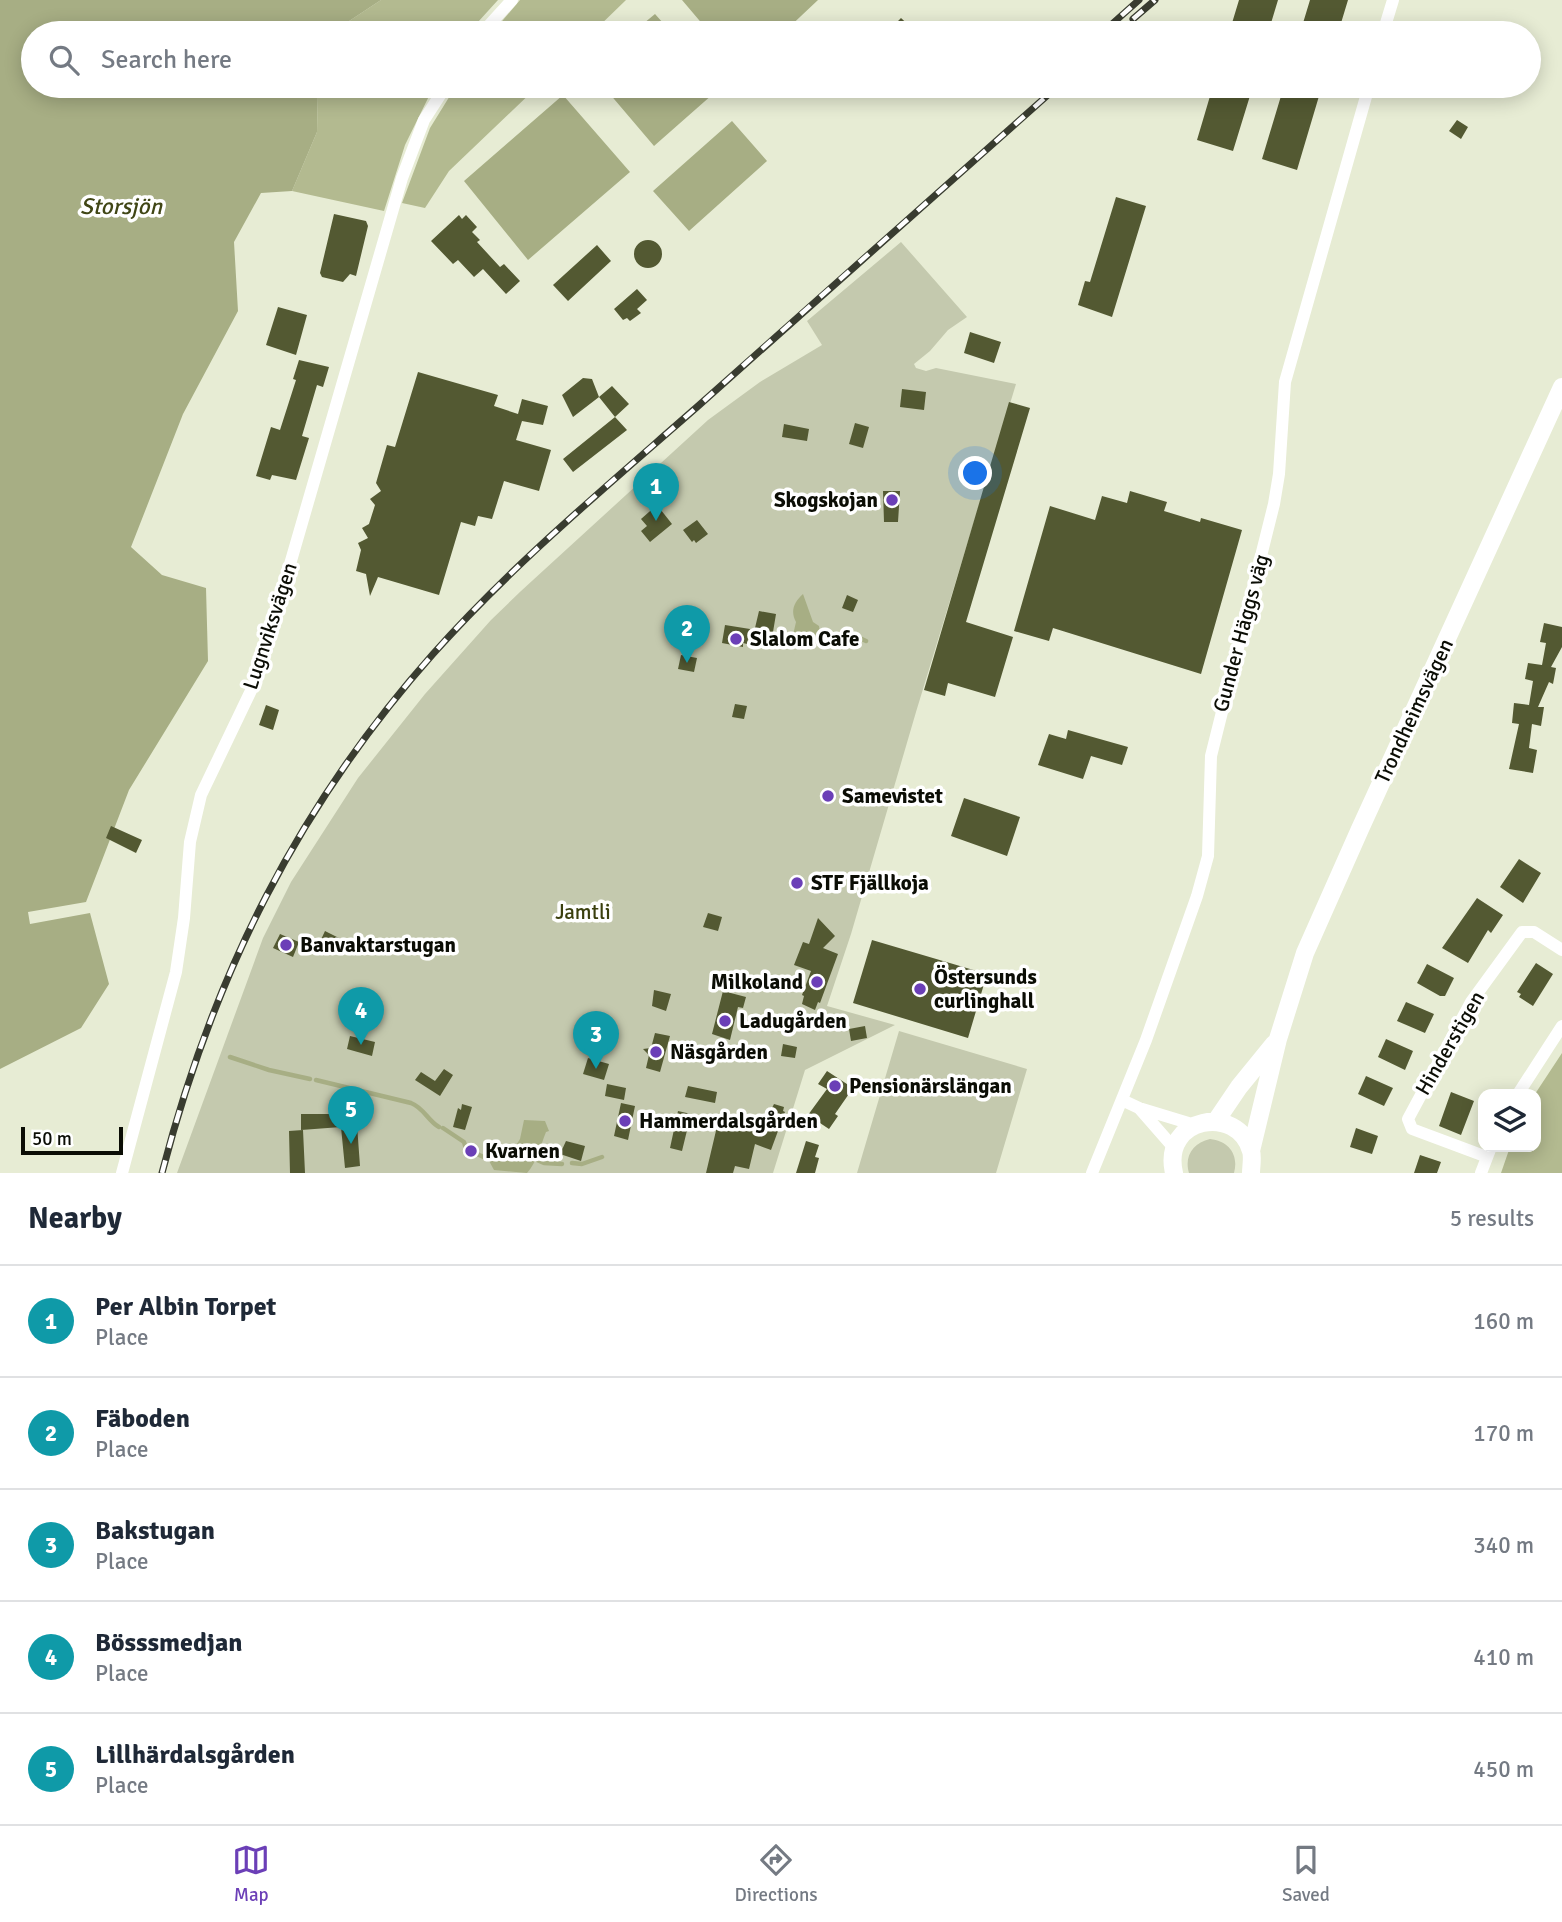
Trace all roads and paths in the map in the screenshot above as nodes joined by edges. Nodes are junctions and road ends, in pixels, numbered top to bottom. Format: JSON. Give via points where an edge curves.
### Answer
{"nodes":[{"id":1,"x":512,"y":0,"type":"edge"},
{"id":2,"x":1393,"y":0,"type":"edge"},
{"id":3,"x":493,"y":21,"type":"edge"},
{"id":4,"x":1387,"y":21,"type":"edge"},
{"id":5,"x":438,"y":98,"type":"edge"},
{"id":6,"x":1366,"y":98,"type":"edge"},
{"id":7,"x":1562,"y":387,"type":"edge"},
{"id":8,"x":1562,"y":950,"type":"edge"},
{"id":9,"x":1562,"y":1026,"type":"edge"},
{"id":10,"x":1278,"y":1039,"type":"junction"},
{"id":11,"x":1521,"y":1089,"type":"edge"},
{"id":12,"x":1122,"y":1100,"type":"junction"},
{"id":13,"x":1139,"y":1108,"type":"junction"},
{"id":14,"x":1216,"y":1121,"type":"junction"},
{"id":15,"x":1195,"y":1125,"type":"junction"},
{"id":16,"x":1478,"y":1149,"type":"edge"},
{"id":17,"x":1251,"y":1151,"type":"junction"},
{"id":18,"x":1489,"y":1152,"type":"edge"},
{"id":19,"x":1172,"y":1164,"type":"edge"},
{"id":20,"x":122,"y":1173,"type":"edge"},
{"id":21,"x":1092,"y":1173,"type":"edge"},
{"id":22,"x":1251,"y":1173,"type":"edge"},
{"id":23,"x":1481,"y":1173,"type":"edge"}],
"edges":[{"from":1,"to":3,"type":"street"},
{"from":2,"to":4,"type":"street"},
{"from":5,"to":20,"type":"street","name":"Lugnviksvägen","via":[[424,120],[402,178],[257,678],[201,795],[190,842],[176,972]]},
{"from":6,"to":12,"type":"street","name":"Gunder Häggs väg","via":[[1285,382],[1274,504],[1211,755],[1208,856]]},
{"from":7,"to":10,"type":"main road","name":"Trondheimsvägen","via":[[1305,953]]},
{"from":8,"to":16,"type":"street","name":"Hinderstigen","via":[[1534,932],[1522,932],[1471,1002],[1408,1119],[1412,1129]]},
{"from":9,"to":11,"type":"street"},
{"from":10,"to":14,"type":"main road","name":"Trondheimsvägen"},
{"from":10,"to":17,"type":"main road","name":"Trondheimsvägen"},
{"from":12,"to":13,"type":"street"},
{"from":12,"to":21,"type":"street","name":"Gunder Häggs väg"},
{"from":13,"to":15,"type":"street"},
{"from":13,"to":19,"type":"street"},
{"from":14,"to":15,"type":"main road"},
{"from":14,"to":17,"type":"main road","via":[[1238,1130]]},
{"from":15,"to":19,"type":"main road","via":[[1182,1134]]},
{"from":17,"to":22,"type":"main road","name":"Trondheimsvägen"},
{"from":18,"to":23,"type":"street"}]}
